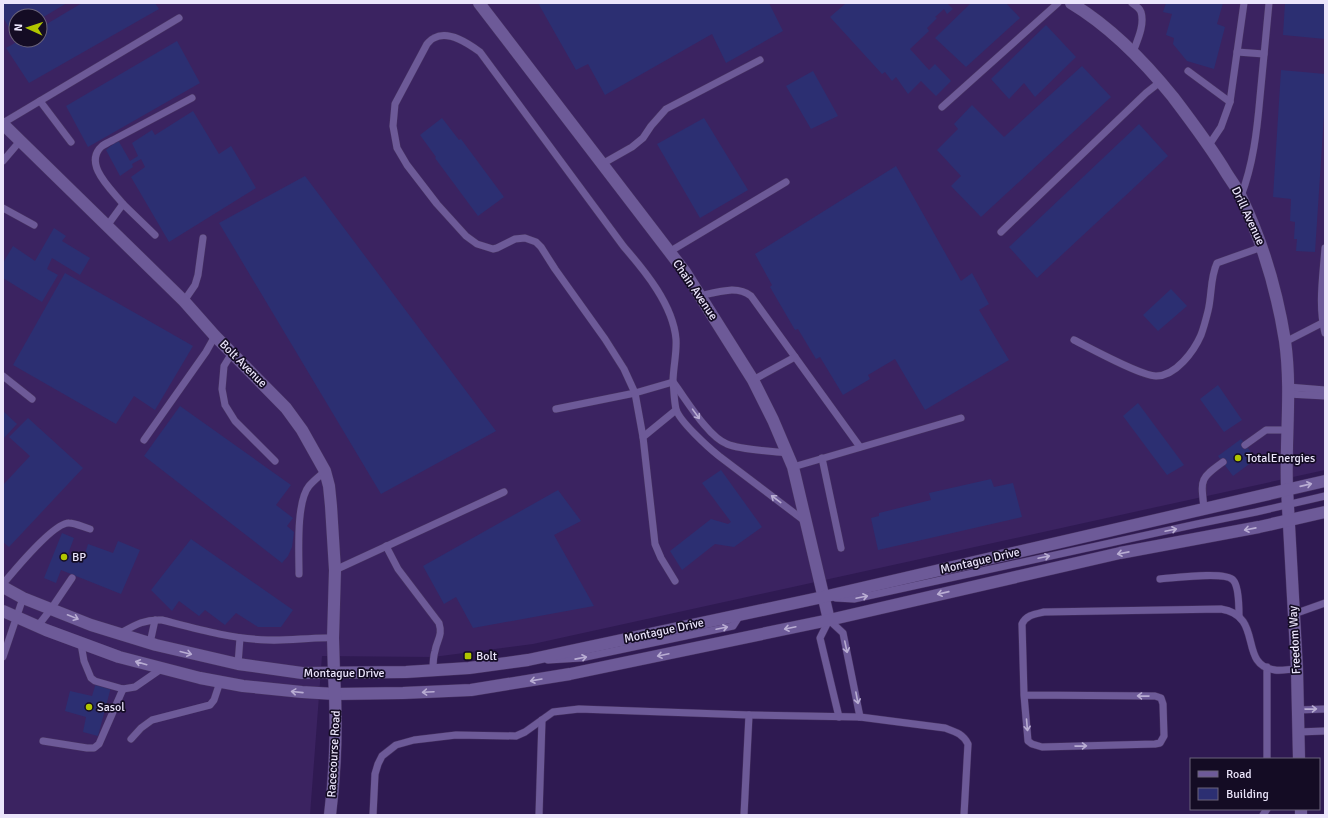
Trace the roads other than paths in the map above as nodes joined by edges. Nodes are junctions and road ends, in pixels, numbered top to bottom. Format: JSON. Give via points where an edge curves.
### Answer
{"nodes":[{"id":1,"x":479,"y":3,"type":"edge"},
{"id":2,"x":1058,"y":3,"type":"edge"},
{"id":3,"x":1071,"y":3,"type":"edge"},
{"id":4,"x":1132,"y":3,"type":"edge"},
{"id":5,"x":1244,"y":3,"type":"edge"},
{"id":6,"x":1269,"y":3,"type":"edge"},
{"id":7,"x":179,"y":18,"type":"dead end"},
{"id":8,"x":1133,"y":52,"type":"junction"},
{"id":9,"x":1237,"y":52,"type":"junction"},
{"id":10,"x":1264,"y":54,"type":"junction"},
{"id":11,"x":760,"y":60,"type":"dead end"},
{"id":12,"x":1188,"y":71,"type":"dead end"},
{"id":13,"x":1160,"y":82,"type":"junction"},
{"id":14,"x":192,"y":98,"type":"dead end"},
{"id":15,"x":40,"y":101,"type":"junction"},
{"id":16,"x":1230,"y":102,"type":"junction"},
{"id":17,"x":942,"y":107,"type":"dead end"},
{"id":18,"x":3,"y":124,"type":"edge"},
{"id":19,"x":20,"y":141,"type":"junction"},
{"id":20,"x":71,"y":142,"type":"dead end"},
{"id":21,"x":1209,"y":145,"type":"junction"},
{"id":22,"x":3,"y":161,"type":"edge"},
{"id":23,"x":602,"y":164,"type":"junction"},
{"id":24,"x":786,"y":182,"type":"dead end"},
{"id":25,"x":1241,"y":196,"type":"junction"},
{"id":26,"x":123,"y":204,"type":"junction"},
{"id":27,"x":3,"y":208,"type":"edge"},
{"id":28,"x":34,"y":225,"type":"dead end"},
{"id":29,"x":107,"y":226,"type":"junction"},
{"id":30,"x":1001,"y":232,"type":"dead end"},
{"id":31,"x":155,"y":235,"type":"dead end"},
{"id":32,"x":203,"y":238,"type":"dead end"},
{"id":33,"x":1262,"y":247,"type":"junction"},
{"id":34,"x":1325,"y":248,"type":"edge"},
{"id":35,"x":669,"y":252,"type":"junction"},
{"id":36,"x":700,"y":296,"type":"junction"},
{"id":37,"x":184,"y":301,"type":"junction"},
{"id":38,"x":1322,"y":323,"type":"junction"},
{"id":39,"x":1325,"y":333,"type":"edge"},
{"id":40,"x":215,"y":336,"type":"junction"},
{"id":41,"x":1074,"y":340,"type":"dead end"},
{"id":42,"x":1285,"y":342,"type":"junction"},
{"id":43,"x":232,"y":353,"type":"junction"},
{"id":44,"x":795,"y":357,"type":"junction"},
{"id":45,"x":3,"y":376,"type":"edge"},
{"id":46,"x":753,"y":380,"type":"junction"},
{"id":47,"x":673,"y":382,"type":"junction"},
{"id":48,"x":1325,"y":390,"type":"edge"},
{"id":49,"x":1288,"y":391,"type":"junction"},
{"id":50,"x":635,"y":393,"type":"junction"},
{"id":51,"x":1325,"y":396,"type":"edge"},
{"id":52,"x":32,"y":399,"type":"dead end"},
{"id":53,"x":556,"y":409,"type":"dead end"},
{"id":54,"x":676,"y":410,"type":"junction"},
{"id":55,"x":961,"y":418,"type":"dead end"},
{"id":56,"x":1287,"y":430,"type":"junction"},
{"id":57,"x":643,"y":437,"type":"junction"},
{"id":58,"x":144,"y":440,"type":"dead end"},
{"id":59,"x":1245,"y":445,"type":"dead end"},
{"id":60,"x":860,"y":448,"type":"junction"},
{"id":61,"x":787,"y":453,"type":"junction"},
{"id":62,"x":822,"y":458,"type":"junction"},
{"id":63,"x":274,"y":461,"type":"dead end"},
{"id":64,"x":1222,"y":462,"type":"dead end"},
{"id":65,"x":793,"y":467,"type":"junction"},
{"id":66,"x":324,"y":471,"type":"junction"},
{"id":67,"x":1325,"y":481,"type":"edge"},
{"id":68,"x":1287,"y":490,"type":"junction"},
{"id":69,"x":504,"y":492,"type":"dead end"},
{"id":70,"x":1325,"y":496,"type":"edge"},
{"id":71,"x":1288,"y":505,"type":"junction"},
{"id":72,"x":1204,"y":508,"type":"junction"},
{"id":73,"x":1325,"y":512,"type":"edge"},
{"id":74,"x":1289,"y":521,"type":"junction"},
{"id":75,"x":807,"y":523,"type":"junction"},
{"id":76,"x":90,"y":529,"type":"dead end"},
{"id":77,"x":386,"y":546,"type":"junction"},
{"id":78,"x":842,"y":548,"type":"dead end"},
{"id":79,"x":335,"y":570,"type":"junction"},
{"id":80,"x":299,"y":574,"type":"dead end"},
{"id":81,"x":72,"y":578,"type":"dead end"},
{"id":82,"x":1160,"y":579,"type":"dead end"},
{"id":83,"x":675,"y":581,"type":"dead end"},
{"id":84,"x":3,"y":584,"type":"edge"},
{"id":85,"x":3,"y":587,"type":"edge"},
{"id":86,"x":824,"y":597,"type":"junction"},
{"id":87,"x":23,"y":598,"type":"junction"},
{"id":88,"x":1325,"y":603,"type":"edge"},
{"id":89,"x":51,"y":609,"type":"junction"},
{"id":90,"x":3,"y":611,"type":"edge"},
{"id":91,"x":1294,"y":614,"type":"junction"},
{"id":92,"x":1239,"y":616,"type":"junction"},
{"id":93,"x":16,"y":617,"type":"junction"},
{"id":94,"x":155,"y":620,"type":"junction"},
{"id":95,"x":828,"y":620,"type":"junction"},
{"id":96,"x":37,"y":627,"type":"junction"},
{"id":97,"x":119,"y":634,"type":"junction"},
{"id":98,"x":240,"y":638,"type":"junction"},
{"id":99,"x":333,"y":638,"type":"junction"},
{"id":100,"x":150,"y":643,"type":"junction"},
{"id":101,"x":81,"y":644,"type":"junction"},
{"id":102,"x":3,"y":657,"type":"edge"},
{"id":103,"x":238,"y":664,"type":"junction"},
{"id":104,"x":1266,"y":667,"type":"junction"},
{"id":105,"x":161,"y":669,"type":"junction"},
{"id":106,"x":1297,"y":669,"type":"junction"},
{"id":107,"x":433,"y":671,"type":"junction"},
{"id":108,"x":334,"y":674,"type":"junction"},
{"id":109,"x":220,"y":682,"type":"junction"},
{"id":110,"x":123,"y":689,"type":"junction"},
{"id":111,"x":335,"y":694,"type":"junction"},
{"id":112,"x":1024,"y":695,"type":"junction"},
{"id":113,"x":1325,"y":709,"type":"edge"},
{"id":114,"x":1298,"y":710,"type":"junction"},
{"id":115,"x":750,"y":715,"type":"junction"},
{"id":116,"x":839,"y":717,"type":"junction"},
{"id":117,"x":860,"y":717,"type":"junction"},
{"id":118,"x":542,"y":720,"type":"junction"},
{"id":119,"x":1325,"y":731,"type":"edge"},
{"id":120,"x":1298,"y":732,"type":"junction"},
{"id":121,"x":131,"y":740,"type":"dead end"},
{"id":122,"x":43,"y":741,"type":"dead end"},
{"id":123,"x":1267,"y":758,"type":"edge"},
{"id":124,"x":1299,"y":758,"type":"edge"},
{"id":125,"x":330,"y":815,"type":"edge"},
{"id":126,"x":372,"y":815,"type":"edge"},
{"id":127,"x":539,"y":815,"type":"edge"},
{"id":128,"x":744,"y":815,"type":"edge"},
{"id":129,"x":964,"y":815,"type":"edge"}],
"edges":[{"from":1,"to":23,"type":"main road","name":"Chain Avenue"},
{"from":2,"to":17,"type":"lane"},
{"from":3,"to":8,"type":"main road","name":"Drill Avenue"},
{"from":4,"to":8,"type":"lane","via":[[1141,11],[1142,20]]},
{"from":5,"to":9,"type":"lane"},
{"from":6,"to":10,"type":"lane"},
{"from":7,"to":15,"type":"lane"},
{"from":8,"to":13,"type":"main road","name":"Drill Avenue"},
{"from":9,"to":10,"type":"lane"},
{"from":9,"to":16,"type":"lane"},
{"from":10,"to":25,"type":"lane","via":[[1252,159]]},
{"from":11,"to":23,"type":"lane","via":[[666,109],[643,138]]},
{"from":12,"to":16,"type":"lane"},
{"from":13,"to":21,"type":"main road","name":"Drill Avenue"},
{"from":13,"to":30,"type":"lane"},
{"from":14,"to":26,"type":"lane","via":[[101,147],[95,158],[96,166]]},
{"from":15,"to":18,"type":"lane"},
{"from":15,"to":20,"type":"lane"},
{"from":16,"to":21,"type":"lane","via":[[1223,123]]},
{"from":18,"to":19,"type":"main road","name":"Bolt Avenue"},
{"from":19,"to":22,"type":"lane"},
{"from":19,"to":29,"type":"main road","name":"Bolt Avenue"},
{"from":21,"to":25,"type":"main road","name":"Drill Avenue"},
{"from":23,"to":35,"type":"main road","name":"Chain Avenue"},
{"from":24,"to":35,"type":"lane"},
{"from":25,"to":33,"type":"main road","name":"Drill Avenue"},
{"from":26,"to":29,"type":"lane"},
{"from":26,"to":31,"type":"lane"},
{"from":27,"to":28,"type":"lane"},
{"from":29,"to":37,"type":"main road","name":"Bolt Avenue"},
{"from":32,"to":37,"type":"lane","via":[[195,285]]},
{"from":33,"to":41,"type":"lane","via":[[1217,263],[1213,272],[1211,300],[1201,334],[1189,357],[1171,371],[1156,376],[1143,373]]},
{"from":33,"to":42,"type":"main road","name":"Drill Avenue","via":[[1270,270]]},
{"from":34,"to":38,"type":"lane"},
{"from":35,"to":36,"type":"main road","name":"Chain Avenue"},
{"from":36,"to":44,"type":"lane","via":[[745,291]]},
{"from":36,"to":46,"type":"main road","name":"Chain Avenue"},
{"from":37,"to":40,"type":"main road","name":"Bolt Avenue"},
{"from":38,"to":39,"type":"lane"},
{"from":38,"to":42,"type":"lane"},
{"from":40,"to":43,"type":"main road","name":"Bolt Avenue"},
{"from":40,"to":58,"type":"lane"},
{"from":42,"to":49,"type":"main road","name":"Drill Avenue"},
{"from":43,"to":63,"type":"lane","via":[[224,366],[222,390],[225,405],[235,421]]},
{"from":43,"to":66,"type":"main road","name":"Bolt Avenue","via":[[286,408],[302,430]]},
{"from":44,"to":46,"type":"lane"},
{"from":44,"to":60,"type":"lane"},
{"from":45,"to":52,"type":"lane"},
{"from":46,"to":61,"type":"main road","name":"Chain Avenue"},
{"from":47,"to":50,"type":"lane"},
{"from":47,"to":50,"type":"lane","via":[[676,339],[672,322],[647,274],[480,52],[466,42],[446,36],[434,38],[427,44],[395,104],[393,126],[397,148],[437,204],[466,236],[477,244],[493,249],[515,239],[525,238],[536,242],[606,339]]},
{"from":47,"to":54,"type":"lane"},
{"from":47,"to":61,"type":"lane","one_way":true,"via":[[705,425],[722,442],[733,446]]},
{"from":48,"to":49,"type":"lane"},
{"from":49,"to":51,"type":"lane"},
{"from":49,"to":56,"type":"main road","name":"Drill Avenue"},
{"from":50,"to":53,"type":"lane"},
{"from":50,"to":57,"type":"lane"},
{"from":54,"to":57,"type":"lane"},
{"from":75,"to":54,"type":"lane","one_way":true,"via":[[713,452]]},
{"from":55,"to":60,"type":"lane"},
{"from":56,"to":59,"type":"lane","via":[[1260,432]]},
{"from":56,"to":68,"type":"main road","name":"Drill Avenue"},
{"from":57,"to":83,"type":"lane","via":[[655,544]]},
{"from":60,"to":62,"type":"lane"},
{"from":61,"to":65,"type":"main road","name":"Chain Avenue"},
{"from":62,"to":65,"type":"lane"},
{"from":62,"to":78,"type":"lane"},
{"from":64,"to":72,"type":"lane","via":[[1209,472],[1202,485]]},
{"from":65,"to":75,"type":"main road","name":"Chain Avenue"},
{"from":66,"to":79,"type":"main road","name":"Bolt Avenue","via":[[329,486]]},
{"from":66,"to":80,"type":"lane","via":[[308,487],[303,501]]},
{"from":68,"to":67,"type":"main road","name":"Montague Drive","one_way":true},
{"from":68,"to":71,"type":"main road","name":"Drill Avenue"},
{"from":68,"to":72,"type":"main road","name":"Montague Drive"},
{"from":69,"to":77,"type":"lane"},
{"from":70,"to":71,"type":"lane"},
{"from":71,"to":74,"type":"main road","name":"Freedom Way"},
{"from":86,"to":71,"type":"lane","one_way":true,"via":[[854,598]]},
{"from":72,"to":86,"type":"main road","name":"Montague Drive"},
{"from":73,"to":74,"type":"main road","name":"Montague Drive"},
{"from":74,"to":91,"type":"main road","name":"Freedom Way"},
{"from":74,"to":95,"type":"main road","name":"Montague Drive","one_way":true,"via":[[1120,553]]},
{"from":75,"to":86,"type":"main road","name":"Chain Avenue"},
{"from":76,"to":84,"type":"lane","via":[[68,522],[62,524],[49,534]]},
{"from":77,"to":79,"type":"lane"},
{"from":77,"to":107,"type":"lane","via":[[398,569],[439,623],[440,638],[435,650]]},
{"from":79,"to":99,"type":"main road","name":"Bolt Avenue"},
{"from":81,"to":89,"type":"lane"},
{"from":82,"to":92,"type":"lane","via":[[1205,576],[1230,578],[1236,586]]},
{"from":85,"to":87,"type":"main road","name":"Montague Drive"},
{"from":86,"to":95,"type":"main road","name":"Chain Avenue"},
{"from":107,"to":86,"type":"main road","name":"Montague Drive","one_way":true,"via":[[528,660]]},
{"from":87,"to":89,"type":"main road","name":"Montague Drive"},
{"from":87,"to":93,"type":"lane"},
{"from":88,"to":91,"type":"lane"},
{"from":89,"to":96,"type":"lane"},
{"from":89,"to":97,"type":"main road","name":"Montague Drive","one_way":true},
{"from":90,"to":93,"type":"main road","name":"Montague Drive"},
{"from":91,"to":106,"type":"main road","name":"Freedom Way"},
{"from":92,"to":104,"type":"lane","via":[[1245,622],[1256,659]]},
{"from":92,"to":112,"type":"lane","via":[[1221,610],[1044,612],[1030,616],[1024,619],[1022,624]]},
{"from":93,"to":96,"type":"main road","name":"Montague Drive"},
{"from":93,"to":102,"type":"lane"},
{"from":94,"to":97,"type":"lane","via":[[145,620]]},
{"from":94,"to":98,"type":"lane"},
{"from":94,"to":100,"type":"lane"},
{"from":95,"to":111,"type":"main road","name":"Montague Drive","one_way":true,"via":[[570,674],[481,689]]},
{"from":95,"to":116,"type":"lane","via":[[820,638]]},
{"from":95,"to":117,"type":"lane","one_way":true,"via":[[843,633]]},
{"from":96,"to":101,"type":"main road","name":"Montague Drive"},
{"from":97,"to":100,"type":"main road","name":"Montague Drive"},
{"from":98,"to":99,"type":"lane"},
{"from":98,"to":103,"type":"lane"},
{"from":99,"to":108,"type":"main road","name":"Bolt Avenue"},
{"from":100,"to":103,"type":"main road","name":"Montague Drive","one_way":true},
{"from":105,"to":101,"type":"main road","name":"Montague Drive","one_way":true},
{"from":101,"to":110,"type":"lane","via":[[91,678]]},
{"from":103,"to":108,"type":"main road","name":"Montague Drive","via":[[302,673]]},
{"from":104,"to":106,"type":"lane","via":[[1275,670]]},
{"from":104,"to":123,"type":"lane"},
{"from":105,"to":109,"type":"main road","name":"Montague Drive"},
{"from":105,"to":110,"type":"lane","via":[[135,687]]},
{"from":106,"to":114,"type":"main road","name":"Freedom Way"},
{"from":107,"to":108,"type":"main road","name":"Montague Drive"},
{"from":108,"to":111,"type":"main road","name":"Racecourse Road"},
{"from":111,"to":109,"type":"main road","name":"Montague Drive","one_way":true},
{"from":109,"to":121,"type":"lane","via":[[210,705],[152,720]]},
{"from":110,"to":122,"type":"lane","via":[[99,744],[94,748],[79,748]]},
{"from":111,"to":125,"type":"main road","name":"Racecourse Road","via":[[335,779]]},
{"from":112,"to":112,"type":"lane","one_way":true,"via":[[1028,741],[1036,746],[1154,744],[1160,743],[1164,736],[1164,704],[1161,698],[1155,696]]},
{"from":114,"to":113,"type":"lane","one_way":true},
{"from":114,"to":120,"type":"main road","name":"Freedom Way"},
{"from":115,"to":116,"type":"lane"},
{"from":115,"to":118,"type":"lane","via":[[579,709],[553,712]]},
{"from":115,"to":128,"type":"lane"},
{"from":116,"to":117,"type":"lane"},
{"from":117,"to":129,"type":"lane","via":[[945,728],[964,736],[968,744]]},
{"from":118,"to":126,"type":"lane","via":[[516,736],[456,735],[396,745],[382,756],[378,764]]},
{"from":118,"to":127,"type":"lane"},
{"from":119,"to":120,"type":"lane"},
{"from":120,"to":124,"type":"main road","name":"Freedom Way"}]}
